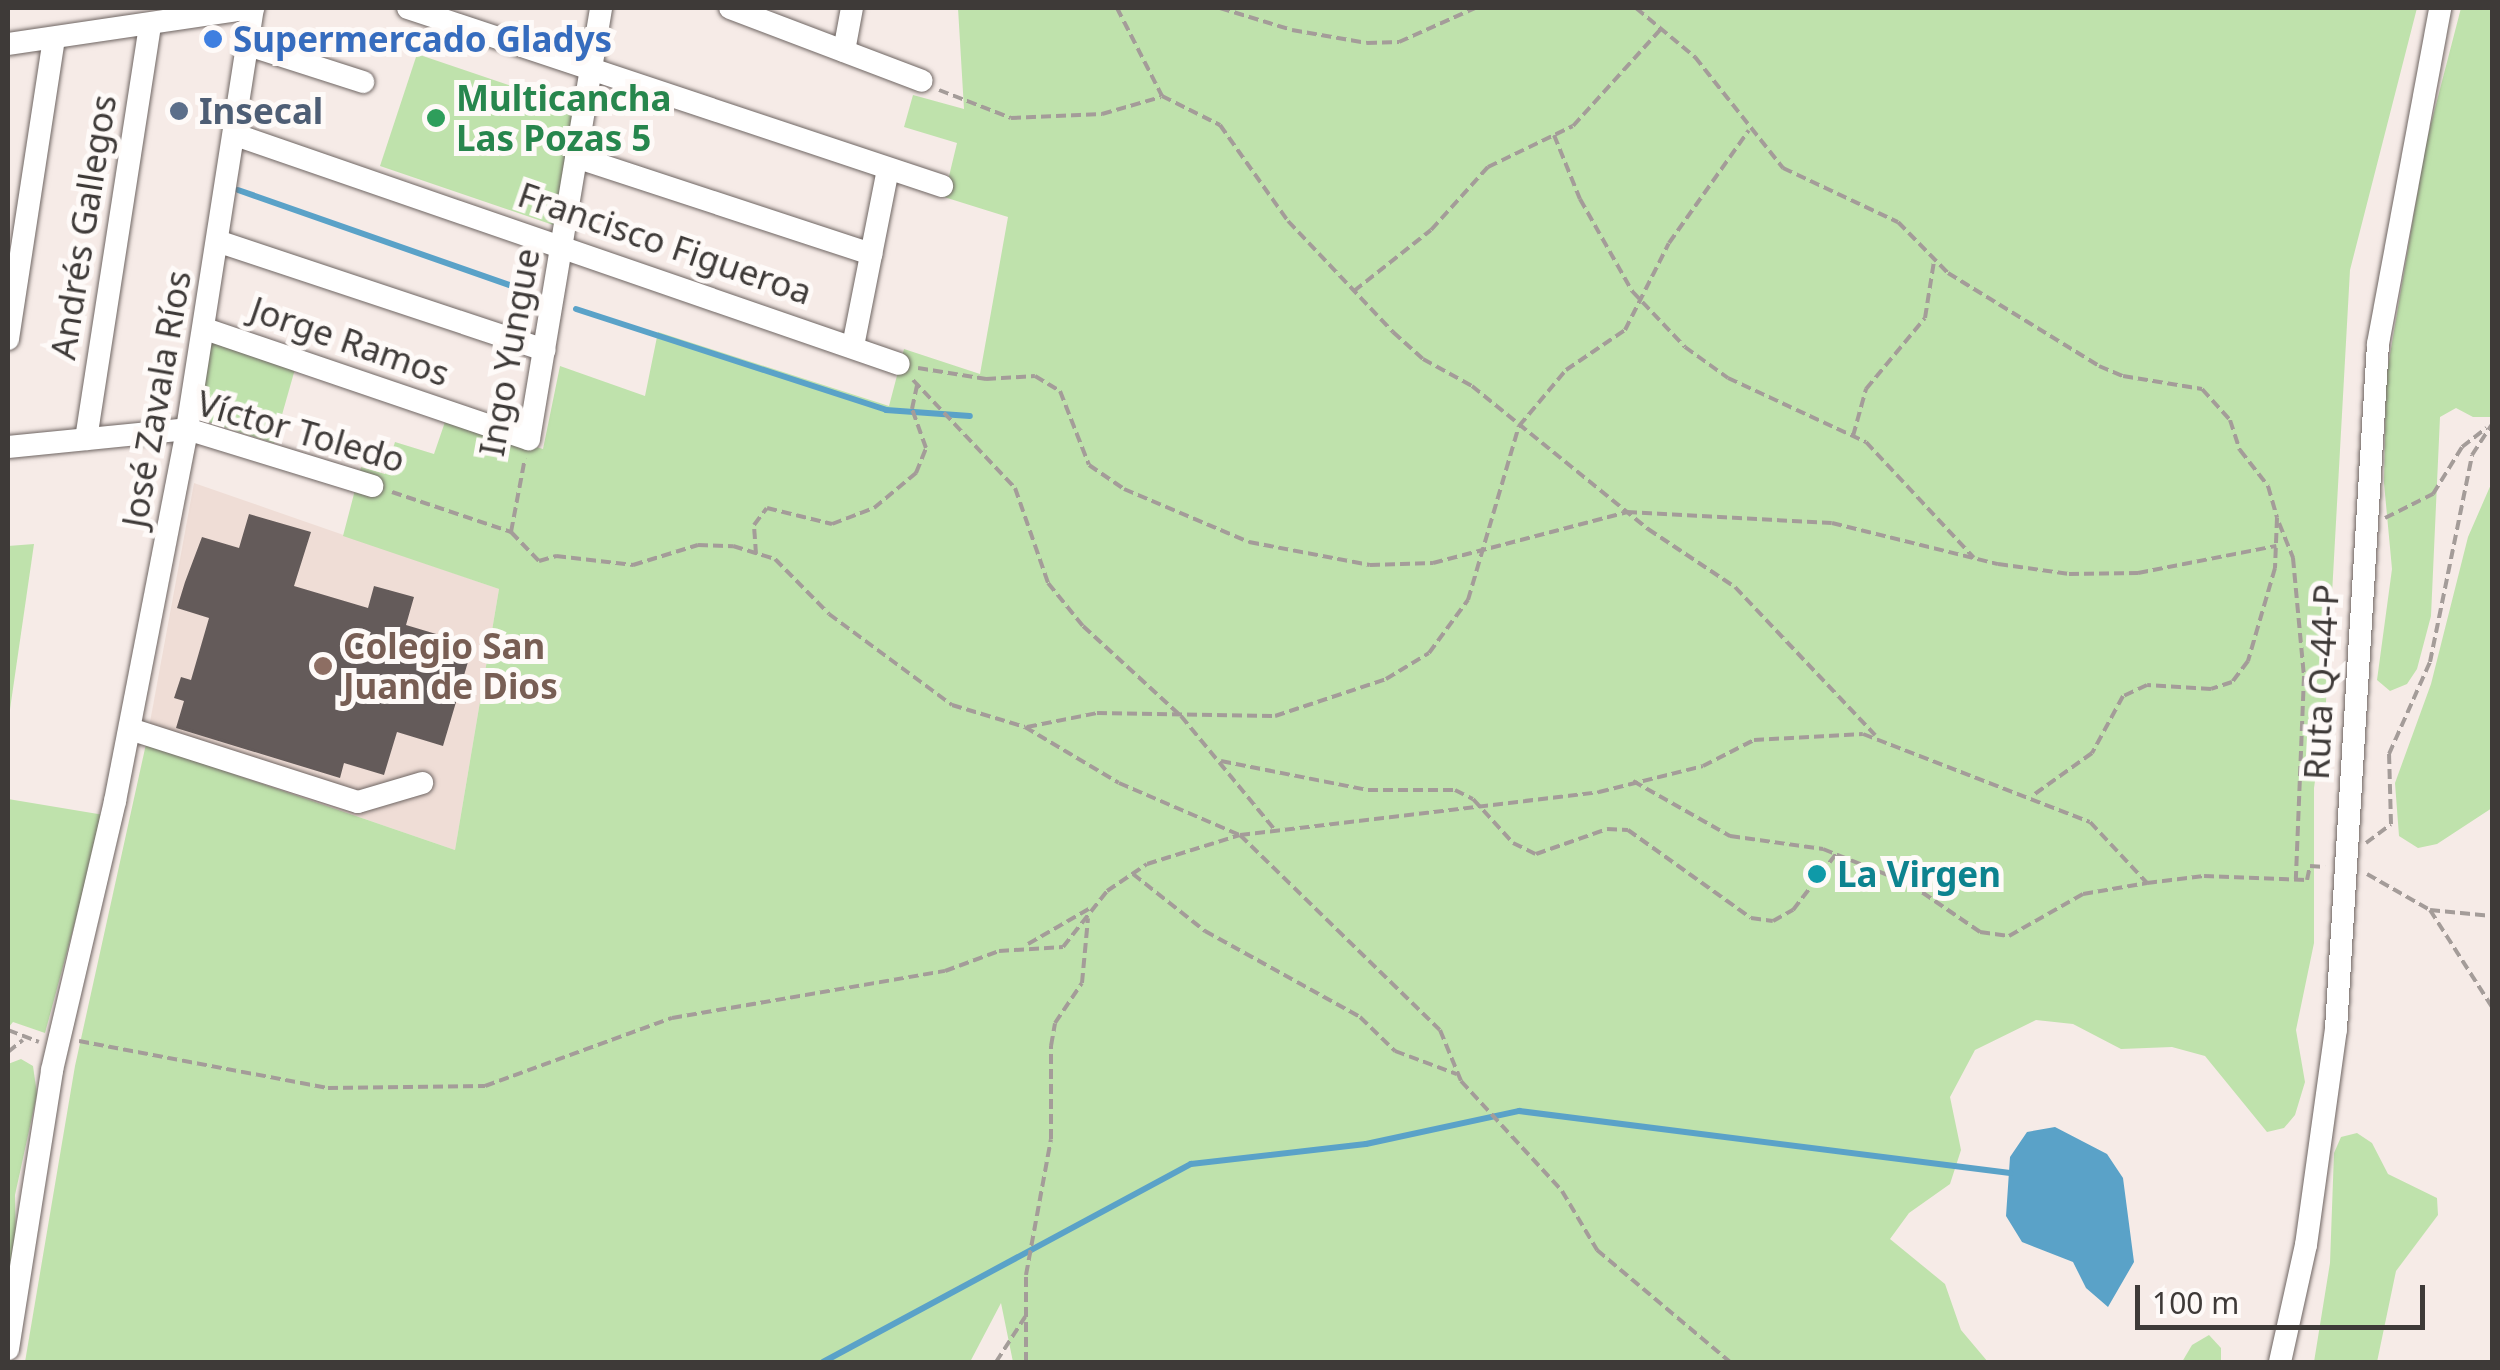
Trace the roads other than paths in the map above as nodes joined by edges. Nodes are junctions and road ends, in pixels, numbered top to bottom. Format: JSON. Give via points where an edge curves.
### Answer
{"nodes":[{"id":1,"x":253,"y":8,"type":"edge"},
{"id":2,"x":408,"y":8,"type":"edge"},
{"id":3,"x":601,"y":8,"type":"edge"},
{"id":4,"x":730,"y":8,"type":"edge"},
{"id":5,"x":852,"y":8,"type":"edge"},
{"id":6,"x":2440,"y":8,"type":"edge"},
{"id":7,"x":150,"y":25,"type":"junction"},
{"id":8,"x":54,"y":38,"type":"junction"},
{"id":9,"x":8,"y":44,"type":"edge"},
{"id":10,"x":248,"y":46,"type":"junction"},
{"id":11,"x":844,"y":51,"type":"junction"},
{"id":12,"x":589,"y":71,"type":"junction"},
{"id":13,"x":922,"y":81,"type":"road end"},
{"id":14,"x":363,"y":82,"type":"dead end"},
{"id":15,"x":236,"y":135,"type":"junction"},
{"id":16,"x":576,"y":157,"type":"junction"},
{"id":17,"x":888,"y":169,"type":"junction"},
{"id":18,"x":942,"y":186,"type":"dead end"},
{"id":19,"x":220,"y":242,"type":"junction"},
{"id":20,"x":565,"y":244,"type":"junction"},
{"id":21,"x":871,"y":254,"type":"junction"},
{"id":22,"x":205,"y":329,"type":"junction"},
{"id":23,"x":8,"y":339,"type":"edge"},
{"id":24,"x":853,"y":346,"type":"junction"},
{"id":25,"x":545,"y":350,"type":"junction"},
{"id":26,"x":899,"y":364,"type":"road end"},
{"id":27,"x":187,"y":429,"type":"junction"},
{"id":28,"x":528,"y":438,"type":"joint"},
{"id":29,"x":86,"y":439,"type":"junction"},
{"id":30,"x":8,"y":446,"type":"edge"},
{"id":31,"x":372,"y":486,"type":"road end"},
{"id":32,"x":130,"y":729,"type":"junction"},
{"id":33,"x":422,"y":783,"type":"dead end"},
{"id":34,"x":8,"y":1349,"type":"edge"},
{"id":35,"x":2280,"y":1362,"type":"edge"}],
"edges":[{"from":1,"to":7,"type":"street"},
{"from":1,"to":10,"type":"street","name":"José Zavala Ríos"},
{"from":2,"to":12,"type":"street"},
{"from":3,"to":12,"type":"street","name":"Ingo Yungue"},
{"from":4,"to":11,"type":"street"},
{"from":5,"to":11,"type":"street"},
{"from":6,"to":35,"type":"street","name":"Ruta Q-44-P","via":[[2378,344],[2336,1029],[2306,1245]]},
{"from":7,"to":8,"type":"street"},
{"from":7,"to":29,"type":"street","name":"Andrés Gallegos"},
{"from":8,"to":9,"type":"street"},
{"from":8,"to":23,"type":"street"},
{"from":10,"to":14,"type":"street"},
{"from":10,"to":15,"type":"street","name":"José Zavala Ríos"},
{"from":11,"to":13,"type":"street"},
{"from":12,"to":16,"type":"street","name":"Ingo Yungue"},
{"from":12,"to":17,"type":"street"},
{"from":15,"to":19,"type":"street","name":"José Zavala Ríos"},
{"from":15,"to":20,"type":"street","name":"Francisco Figueroa"},
{"from":16,"to":20,"type":"street","name":"Ingo Yungue"},
{"from":16,"to":21,"type":"street"},
{"from":17,"to":18,"type":"street"},
{"from":17,"to":21,"type":"street"},
{"from":19,"to":22,"type":"street","name":"José Zavala Ríos"},
{"from":19,"to":25,"type":"street"},
{"from":20,"to":24,"type":"street","name":"Francisco Figueroa"},
{"from":20,"to":25,"type":"street","name":"Ingo Yungue"},
{"from":21,"to":24,"type":"street"},
{"from":22,"to":27,"type":"street","name":"José Zavala Ríos"},
{"from":22,"to":28,"type":"street","name":"Jorge Ramos"},
{"from":24,"to":26,"type":"street","name":"Francisco Figueroa"},
{"from":25,"to":28,"type":"street","name":"Ingo Yungue"},
{"from":27,"to":29,"type":"street","name":"Víctor Toledo"},
{"from":27,"to":31,"type":"street","name":"Víctor Toledo"},
{"from":27,"to":32,"type":"street","name":"José Zavala Ríos"},
{"from":29,"to":30,"type":"street","name":"Víctor Toledo"},
{"from":32,"to":33,"type":"street","via":[[358,802]]},
{"from":32,"to":34,"type":"street","name":"José Zavala Ríos","via":[[59,1042]]}]}
